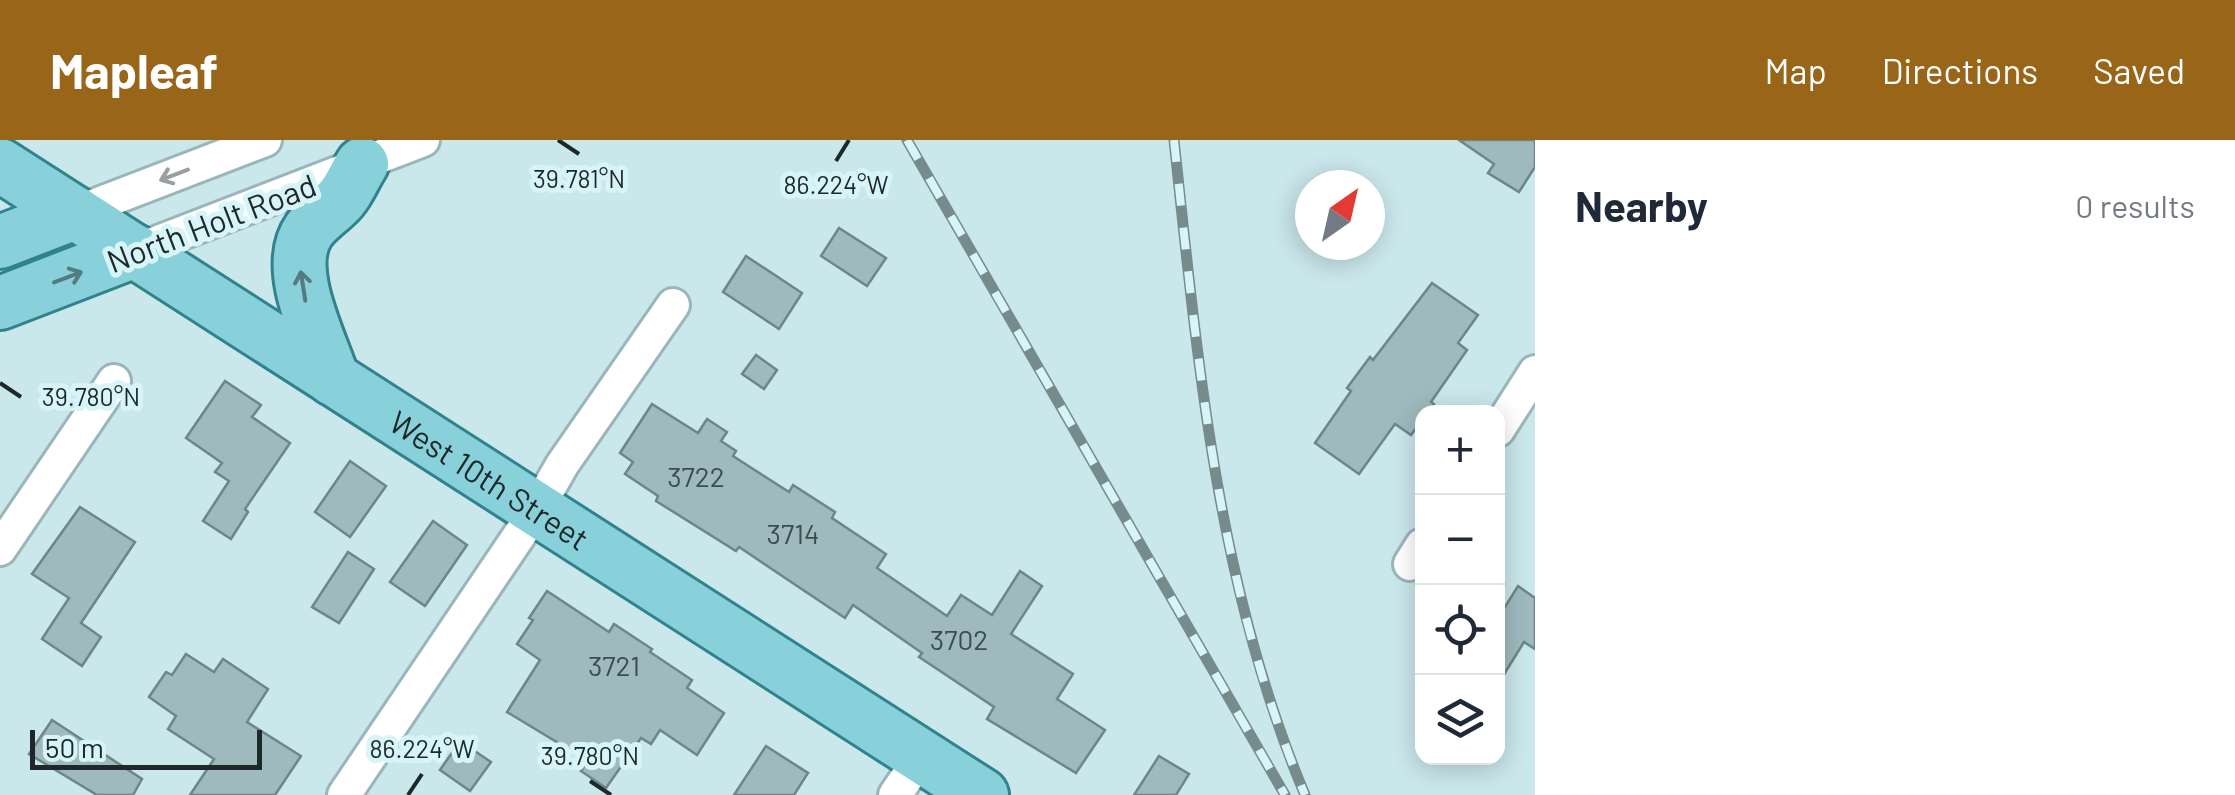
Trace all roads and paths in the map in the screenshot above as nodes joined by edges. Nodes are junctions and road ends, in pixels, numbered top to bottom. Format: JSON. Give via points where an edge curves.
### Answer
{"nodes":[{"id":1,"x":265,"y":140,"type":"edge"},
{"id":2,"x":423,"y":140,"type":"edge"},
{"id":3,"x":362,"y":164,"type":"junction"},
{"id":4,"x":0,"y":165,"type":"edge"},
{"id":5,"x":75,"y":213,"type":"junction"},
{"id":6,"x":0,"y":242,"type":"edge"},
{"id":7,"x":135,"y":251,"type":"junction"},
{"id":8,"x":0,"y":304,"type":"edge"},
{"id":9,"x":673,"y":305,"type":"dead end"},
{"id":10,"x":1535,"y":372,"type":"edge"},
{"id":11,"x":334,"y":378,"type":"junction"},
{"id":12,"x":114,"y":381,"type":"dead end"},
{"id":13,"x":1505,"y":419,"type":"edge"},
{"id":14,"x":537,"y":509,"type":"junction"},
{"id":15,"x":0,"y":549,"type":"edge"},
{"id":16,"x":908,"y":776,"type":"edge"},
{"id":17,"x":344,"y":795,"type":"edge"},
{"id":18,"x":982,"y":795,"type":"edge"}],
"edges":[{"from":1,"to":5,"type":"street","name":"North Holt Road","one_way":true},
{"from":2,"to":3,"type":"street","name":"North Holt Road"},
{"from":3,"to":7,"type":"street","name":"North Holt Road"},
{"from":11,"to":3,"type":"main road","one_way":true,"via":[[305,300],[302,247]]},
{"from":4,"to":5,"type":"main road","name":"West 10th Street"},
{"from":5,"to":6,"type":"main road","name":"North Holt Road"},
{"from":5,"to":7,"type":"main road","name":"West 10th Street"},
{"from":8,"to":7,"type":"main road","name":"North Holt Road","one_way":true},
{"from":7,"to":11,"type":"main road","name":"West 10th Street"},
{"from":9,"to":14,"type":"street"},
{"from":10,"to":13,"type":"street"},
{"from":11,"to":14,"type":"main road","name":"West 10th Street"},
{"from":12,"to":15,"type":"street"},
{"from":14,"to":16,"type":"main road","name":"West 10th Street"},
{"from":14,"to":17,"type":"street"},
{"from":16,"to":18,"type":"main road","name":"West 10th Street"}]}
